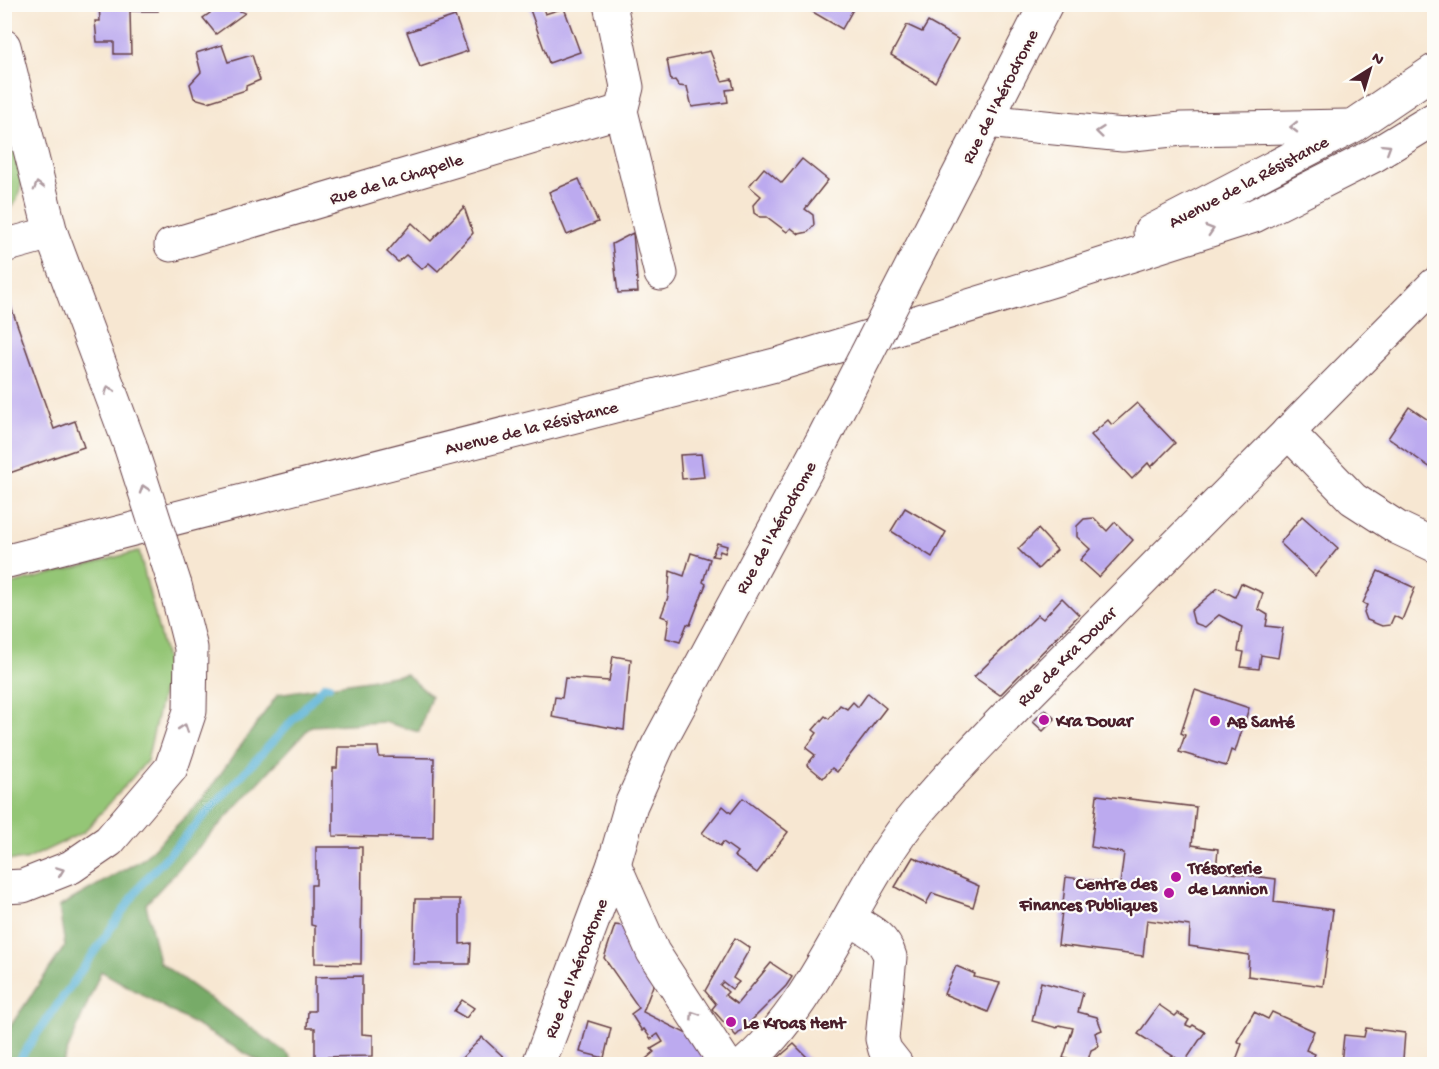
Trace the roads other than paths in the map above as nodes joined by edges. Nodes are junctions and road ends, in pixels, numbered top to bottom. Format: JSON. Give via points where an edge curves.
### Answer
{"nodes":[{"id":1,"x":610,"y":4,"type":"edge"},
{"id":2,"x":1047,"y":4,"type":"edge"},
{"id":3,"x":4,"y":46,"type":"edge"},
{"id":4,"x":1434,"y":71,"type":"edge"},
{"id":5,"x":621,"y":111,"type":"junction"},
{"id":6,"x":1434,"y":119,"type":"edge"},
{"id":7,"x":986,"y":121,"type":"junction"},
{"id":8,"x":1353,"y":126,"type":"junction"},
{"id":9,"x":51,"y":233,"type":"junction"},
{"id":10,"x":171,"y":245,"type":"dead end"},
{"id":11,"x":4,"y":246,"type":"edge"},
{"id":12,"x":661,"y":274,"type":"dead end"},
{"id":13,"x":1054,"y":280,"type":"junction"},
{"id":14,"x":1434,"y":285,"type":"edge"},
{"id":15,"x":1288,"y":432,"type":"junction"},
{"id":16,"x":1434,"y":545,"type":"edge"},
{"id":17,"x":4,"y":562,"type":"edge"},
{"id":18,"x":614,"y":864,"type":"junction"},
{"id":19,"x":4,"y":887,"type":"edge"},
{"id":20,"x":849,"y":919,"type":"junction"},
{"id":21,"x":539,"y":1065,"type":"edge"},
{"id":22,"x":726,"y":1065,"type":"edge"},
{"id":23,"x":745,"y":1065,"type":"edge"},
{"id":24,"x":896,"y":1065,"type":"edge"}],
"edges":[{"from":1,"to":5,"type":"main road","via":[[627,87]]},
{"from":2,"to":7,"type":"main road","name":"Rue de l'Aérodrome"},
{"from":9,"to":3,"type":"main road","one_way":true},
{"from":4,"to":8,"type":"main road","name":"Avenue de la Résistance"},
{"from":5,"to":10,"type":"main road","name":"Rue de la Chapelle"},
{"from":5,"to":12,"type":"main road"},
{"from":13,"to":6,"type":"main road","name":"Avenue de la Résistance","one_way":true,"via":[[1254,216],[1375,156]]},
{"from":8,"to":7,"type":"main road","one_way":true,"via":[[1182,129],[1123,135]]},
{"from":7,"to":18,"type":"main road","name":"Rue de l'Aérodrome","bridge":true,"via":[[823,439],[658,745],[631,805]]},
{"from":8,"to":13,"type":"main road","name":"Avenue de la Résistance"},
{"from":9,"to":11,"type":"main road"},
{"from":19,"to":9,"type":"main road","one_way":true,"bridge":true,"via":[[23,886],[71,867],[109,841],[171,768],[190,711],[191,648],[175,585],[130,445]]},
{"from":13,"to":17,"type":"main road","name":"Avenue de la Résistance","via":[[779,364]]},
{"from":14,"to":15,"type":"main road","name":"Rue de Kra Douar"},
{"from":15,"to":16,"type":"main road","via":[[1353,499]]},
{"from":15,"to":20,"type":"main road","name":"Rue de Kra Douar","via":[[919,810],[886,852]]},
{"from":18,"to":21,"type":"main road","name":"Rue de l'Aérodrome"},
{"from":22,"to":18,"type":"main road","one_way":true,"via":[[653,952]]},
{"from":20,"to":23,"type":"main road","name":"Rue de Kra Douar","via":[[795,1005]]},
{"from":20,"to":24,"type":"main road","via":[[878,936],[888,951],[882,1039]]}]}
